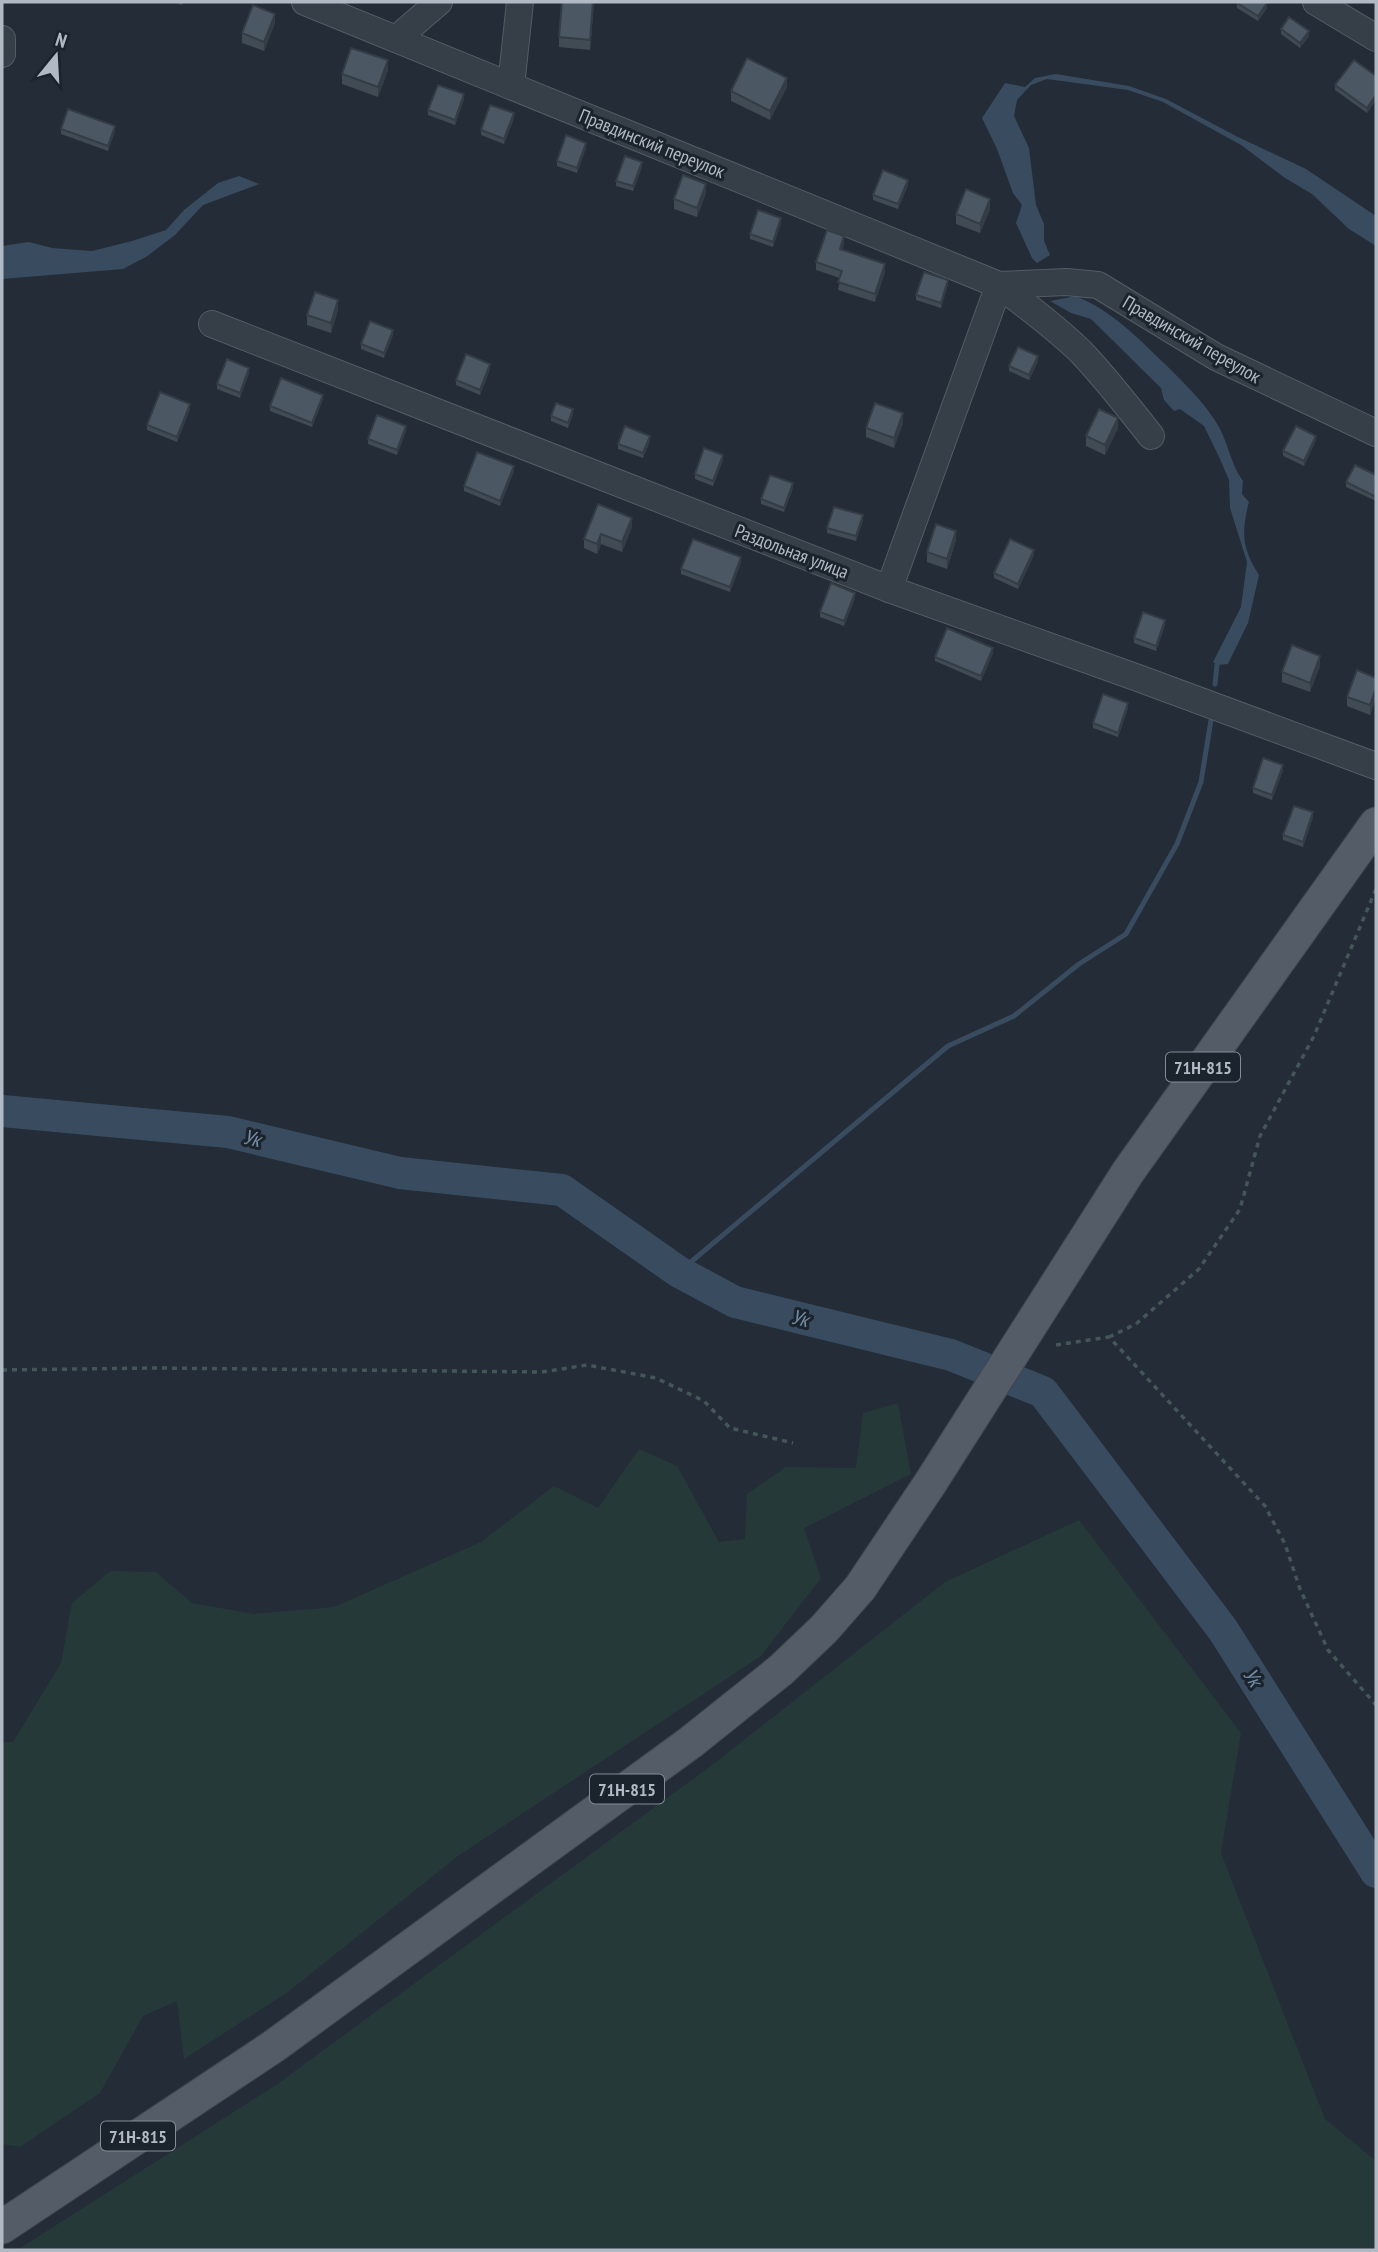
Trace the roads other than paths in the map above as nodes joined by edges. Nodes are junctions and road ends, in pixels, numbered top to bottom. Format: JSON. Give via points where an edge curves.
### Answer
{"nodes":[{"id":1,"x":305,"y":2,"type":"edge"},
{"id":2,"x":439,"y":2,"type":"edge"},
{"id":3,"x":520,"y":2,"type":"edge"},
{"id":4,"x":1316,"y":2,"type":"edge"},
{"id":5,"x":1376,"y":38,"type":"edge"},
{"id":6,"x":2,"y":39,"type":"edge"},
{"id":7,"x":396,"y":39,"type":"junction"},
{"id":8,"x":2,"y":54,"type":"edge"},
{"id":9,"x":511,"y":86,"type":"junction"},
{"id":10,"x":999,"y":285,"type":"junction"},
{"id":11,"x":212,"y":324,"type":"dead end"},
{"id":12,"x":1376,"y":433,"type":"edge"},
{"id":13,"x":1151,"y":436,"type":"dead end"},
{"id":14,"x":889,"y":589,"type":"junction"},
{"id":15,"x":1376,"y":766,"type":"edge"},
{"id":16,"x":1376,"y":824,"type":"edge"},
{"id":17,"x":2,"y":2227,"type":"edge"}],
"edges":[{"from":1,"to":7,"type":"street","name":"Правдинский переулок"},
{"from":2,"to":7,"type":"street"},
{"from":3,"to":9,"type":"street"},
{"from":4,"to":5,"type":"street"},
{"from":6,"to":8,"type":"street"},
{"from":7,"to":9,"type":"street","name":"Правдинский переулок"},
{"from":9,"to":10,"type":"street","name":"Правдинский переулок"},
{"from":10,"to":12,"type":"street","name":"Правдинский переулок","via":[[1098,285],[1216,357]]},
{"from":10,"to":13,"type":"street","via":[[1079,350]]},
{"from":10,"to":14,"type":"street"},
{"from":11,"to":14,"type":"street","name":"Раздольная улица"},
{"from":14,"to":15,"type":"street","name":"Раздольная улица"},
{"from":16,"to":17,"type":"main road","number":"71Н-815","via":[[1128,1172],[931,1482],[860,1588],[824,1629],[691,1742],[274,2046]]}]}
